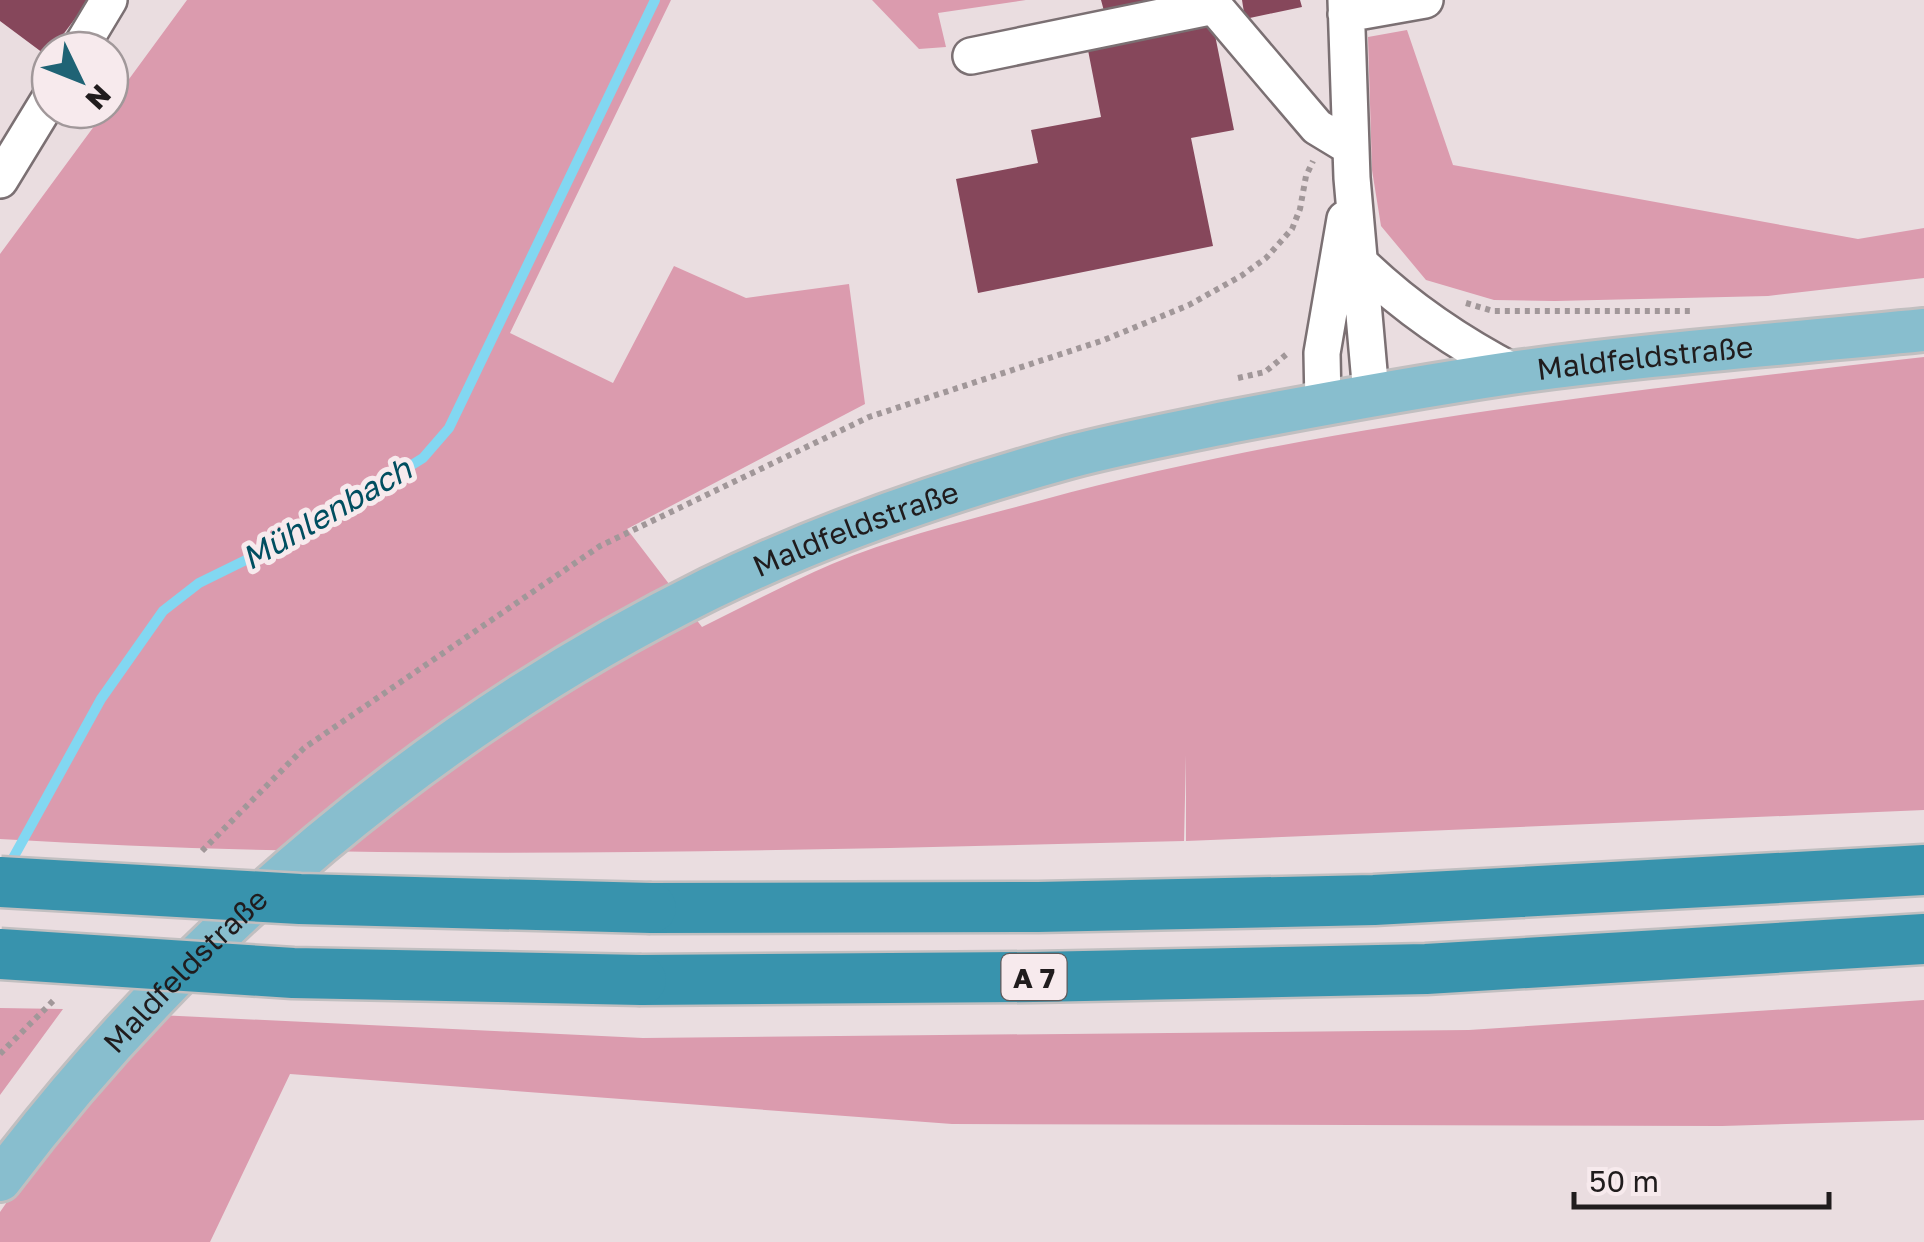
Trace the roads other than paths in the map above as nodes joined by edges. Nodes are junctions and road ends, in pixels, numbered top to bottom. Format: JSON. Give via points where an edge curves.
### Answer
{"nodes":[{"id":1,"x":109,"y":0,"type":"edge"},
{"id":2,"x":1426,"y":0,"type":"edge"},
{"id":3,"x":1346,"y":7,"type":"edge"},
{"id":4,"x":91,"y":30,"type":"edge"},
{"id":5,"x":971,"y":56,"type":"dead end"},
{"id":6,"x":30,"y":130,"type":"edge"},
{"id":7,"x":1351,"y":163,"type":"junction"},
{"id":8,"x":0,"y":180,"type":"edge"},
{"id":9,"x":1362,"y":266,"type":"junction"},
{"id":10,"x":1924,"y":330,"type":"edge"},
{"id":11,"x":1516,"y":372,"type":"junction"},
{"id":12,"x":1372,"y":394,"type":"junction"},
{"id":13,"x":1323,"y":404,"type":"junction"},
{"id":14,"x":1924,"y":870,"type":"edge"},
{"id":15,"x":0,"y":882,"type":"edge"},
{"id":16,"x":1924,"y":939,"type":"edge"},
{"id":17,"x":0,"y":954,"type":"edge"},
{"id":18,"x":0,"y":1180,"type":"edge"}],
"edges":[{"from":1,"to":4,"type":"street"},
{"from":2,"to":3,"type":"street"},
{"from":3,"to":7,"type":"street"},
{"from":5,"to":7,"type":"street","via":[[1214,6]]},
{"from":6,"to":8,"type":"street"},
{"from":7,"to":9,"type":"street"},
{"from":7,"to":13,"type":"street","via":[[1322,353]]},
{"from":9,"to":11,"type":"street","via":[[1440,331]]},
{"from":9,"to":12,"type":"street"},
{"from":10,"to":11,"type":"main road","name":"Maldfeldstraße"},
{"from":11,"to":12,"type":"main road","name":"Maldfeldstraße"},
{"from":12,"to":13,"type":"main road","name":"Maldfeldstraße"},
{"from":13,"to":18,"type":"main road","name":"Maldfeldstraße","via":[[1071,457],[938,496],[763,565],[613,640],[432,758],[267,890],[122,1031]]},
{"from":14,"to":15,"type":"highway","bridge":true,"via":[[1374,900],[1038,907],[651,908],[300,899]]},
{"from":16,"to":17,"type":"highway","number":"A 7","bridge":true,"via":[[1426,969],[1054,977],[642,980],[293,973]]}]}
